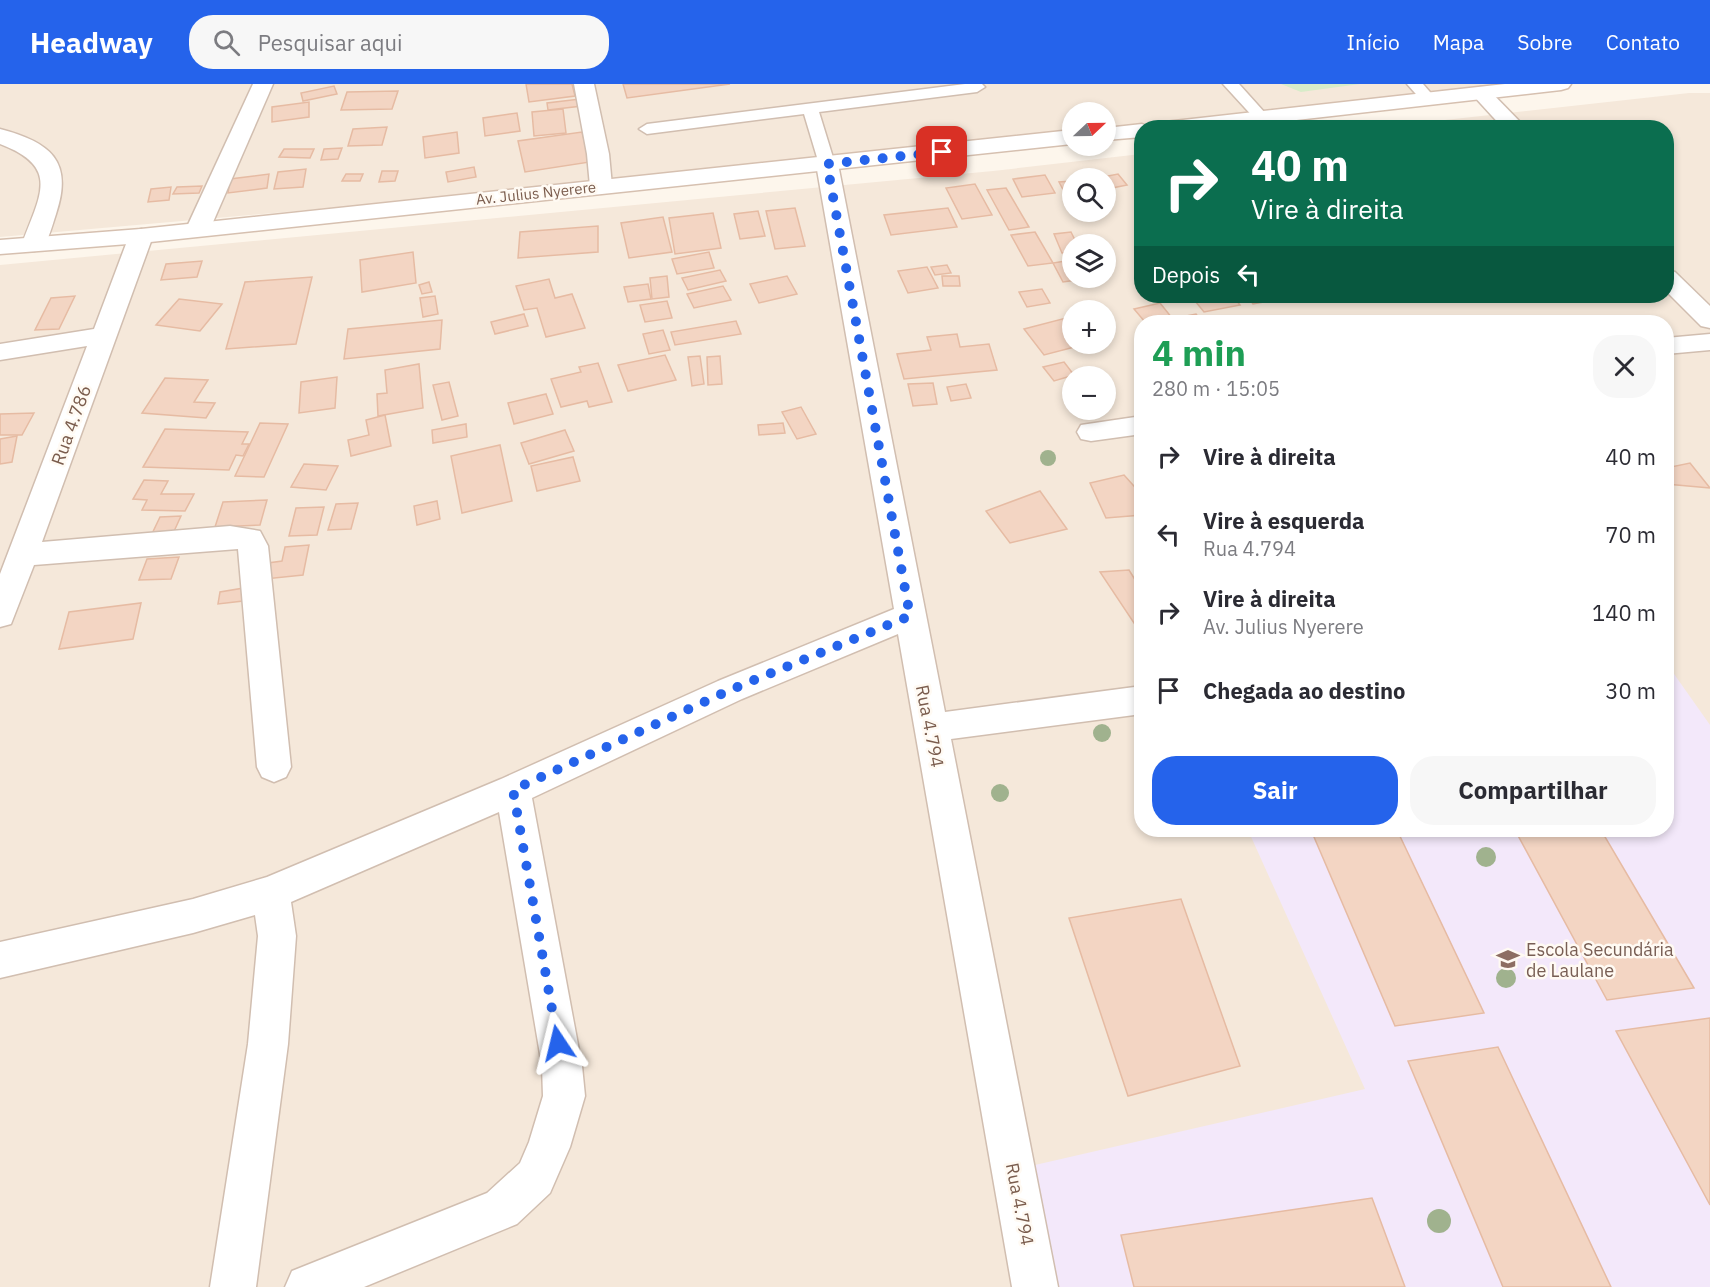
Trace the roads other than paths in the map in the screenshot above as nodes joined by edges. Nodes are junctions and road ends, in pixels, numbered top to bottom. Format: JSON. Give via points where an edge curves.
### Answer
{"nodes":[{"id":1,"x":263,"y":84,"type":"edge"},
{"id":2,"x":584,"y":84,"type":"edge"},
{"id":3,"x":1561,"y":84,"type":"edge"},
{"id":4,"x":1234,"y":85,"type":"edge"},
{"id":5,"x":977,"y":87,"type":"dead end"},
{"id":6,"x":1421,"y":92,"type":"edge"},
{"id":7,"x":1481,"y":93,"type":"junction"},
{"id":8,"x":810,"y":108,"type":"junction"},
{"id":9,"x":1261,"y":117,"type":"junction"},
{"id":10,"x":1235,"y":120,"type":"edge"},
{"id":11,"x":1508,"y":120,"type":"edge"},
{"id":12,"x":647,"y":129,"type":"dead end"},
{"id":13,"x":1134,"y":131,"type":"edge"},
{"id":14,"x":1116,"y":133,"type":"edge"},
{"id":15,"x":0,"y":136,"type":"edge"},
{"id":16,"x":1062,"y":139,"type":"edge"},
{"id":17,"x":827,"y":164,"type":"junction"},
{"id":18,"x":601,"y":186,"type":"junction"},
{"id":19,"x":198,"y":229,"type":"junction"},
{"id":20,"x":141,"y":236,"type":"junction"},
{"id":21,"x":34,"y":244,"type":"junction"},
{"id":22,"x":0,"y":247,"type":"edge"},
{"id":23,"x":1674,"y":285,"type":"edge"},
{"id":24,"x":1710,"y":320,"type":"edge"},
{"id":25,"x":105,"y":335,"type":"junction"},
{"id":26,"x":1710,"y":342,"type":"edge"},
{"id":27,"x":1674,"y":345,"type":"edge"},
{"id":28,"x":0,"y":352,"type":"edge"},
{"id":29,"x":1134,"y":426,"type":"edge"},
{"id":30,"x":1091,"y":432,"type":"dead end"},
{"id":31,"x":23,"y":555,"type":"junction"},
{"id":32,"x":0,"y":615,"type":"edge"},
{"id":33,"x":910,"y":616,"type":"junction"},
{"id":34,"x":1134,"y":701,"type":"edge"},
{"id":35,"x":931,"y":728,"type":"junction"},
{"id":36,"x":274,"y":767,"type":"dead end"},
{"id":37,"x":513,"y":790,"type":"junction"},
{"id":38,"x":271,"y":893,"type":"junction"},
{"id":39,"x":0,"y":960,"type":"edge"},
{"id":40,"x":233,"y":1287,"type":"edge"},
{"id":41,"x":308,"y":1287,"type":"edge"},
{"id":42,"x":1035,"y":1287,"type":"edge"}],
"edges":[{"from":1,"to":19,"type":"street"},
{"from":2,"to":18,"type":"street"},
{"from":3,"to":7,"type":"street"},
{"from":4,"to":9,"type":"lane"},
{"from":5,"to":8,"type":"lane"},
{"from":6,"to":7,"type":"street"},
{"from":6,"to":9,"type":"street"},
{"from":7,"to":11,"type":"street"},
{"from":8,"to":12,"type":"lane"},
{"from":8,"to":17,"type":"lane"},
{"from":9,"to":10,"type":"street"},
{"from":13,"to":14,"type":"street"},
{"from":15,"to":21,"type":"street","via":[[44,157],[54,173],[54,187]]},
{"from":16,"to":17,"type":"street","name":"Av. Julius Nyerere"},
{"from":17,"to":18,"type":"street","name":"Av. Julius Nyerere"},
{"from":17,"to":33,"type":"street","name":"Rua 4.794"},
{"from":18,"to":19,"type":"street","name":"Av. Julius Nyerere"},
{"from":19,"to":20,"type":"street","name":"Av. Julius Nyerere"},
{"from":20,"to":21,"type":"street","name":"Av. Julius Nyerere"},
{"from":20,"to":25,"type":"street","name":"Rua 4.786"},
{"from":21,"to":22,"type":"street","name":"Av. Julius Nyerere"},
{"from":23,"to":24,"type":"street"},
{"from":25,"to":28,"type":"street"},
{"from":25,"to":31,"type":"street","name":"Rua 4.786"},
{"from":26,"to":27,"type":"street"},
{"from":29,"to":30,"type":"street"},
{"from":31,"to":32,"type":"street","name":"Rua 4.786"},
{"from":31,"to":36,"type":"street","via":[[230,537],[249,539],[260,594]]},
{"from":33,"to":35,"type":"street","name":"Rua 4.794"},
{"from":33,"to":37,"type":"street","via":[[730,690]]},
{"from":34,"to":35,"type":"street"},
{"from":35,"to":42,"type":"street","name":"Rua 4.794"},
{"from":37,"to":38,"type":"street"},
{"from":37,"to":41,"type":"street","via":[[562,1066],[564,1096],[549,1147],[535,1178],[502,1209]]},
{"from":38,"to":39,"type":"street","via":[[193,916]]},
{"from":38,"to":40,"type":"street","via":[[277,936],[268,1044]]}]}
